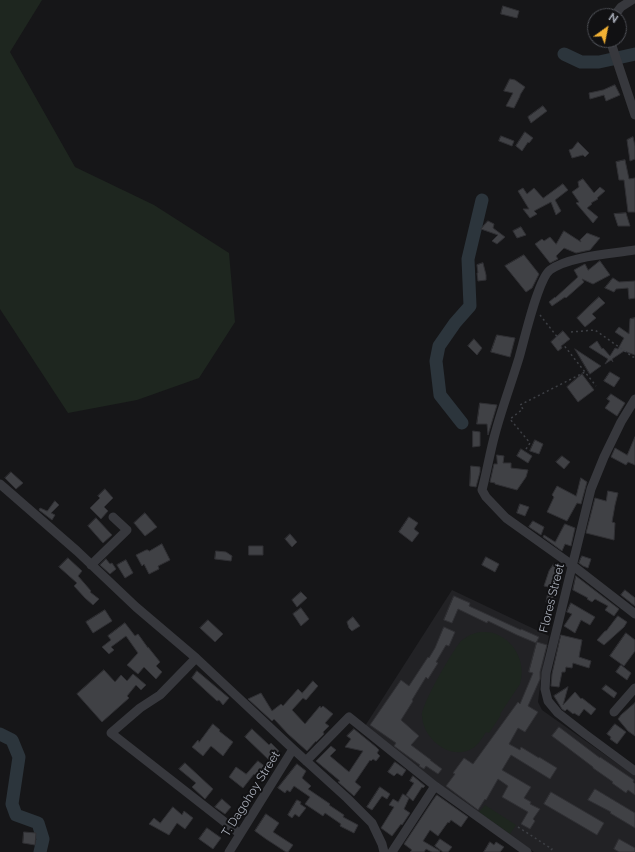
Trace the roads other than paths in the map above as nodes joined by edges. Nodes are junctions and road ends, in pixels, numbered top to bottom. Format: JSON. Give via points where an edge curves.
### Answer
{"nodes":[{"id":1,"x":632,"y":0,"type":"edge"},
{"id":2,"x":620,"y":8,"type":"edge"},
{"id":3,"x":613,"y":48,"type":"edge"},
{"id":4,"x":635,"y":115,"type":"edge"},
{"id":5,"x":635,"y":250,"type":"edge"},
{"id":6,"x":635,"y":399,"type":"edge"},
{"id":7,"x":0,"y":484,"type":"edge"},
{"id":8,"x":113,"y":517,"type":"dead end"},
{"id":9,"x":91,"y":565,"type":"junction"},
{"id":10,"x":572,"y":565,"type":"junction"},
{"id":11,"x":635,"y":614,"type":"edge"},
{"id":12,"x":196,"y":658,"type":"junction"},
{"id":13,"x":635,"y":688,"type":"edge"},
{"id":14,"x":614,"y":712,"type":"dead end"},
{"id":15,"x":293,"y":749,"type":"junction"},
{"id":16,"x":306,"y":761,"type":"junction"},
{"id":17,"x":635,"y":771,"type":"edge"},
{"id":18,"x":435,"y":786,"type":"junction"},
{"id":19,"x":240,"y":834,"type":"junction"},
{"id":20,"x":229,"y":852,"type":"edge"},
{"id":21,"x":384,"y":852,"type":"edge"},
{"id":22,"x":392,"y":852,"type":"edge"},
{"id":23,"x":527,"y":852,"type":"edge"}],
"edges":[{"from":1,"to":2,"type":"street"},
{"from":3,"to":4,"type":"street"},
{"from":5,"to":10,"type":"street","via":[[577,259],[549,271],[544,278],[495,434],[482,490],[506,518]]},
{"from":6,"to":10,"type":"street","name":"Flores Street","via":[[604,456],[591,489]]},
{"from":7,"to":9,"type":"street"},
{"from":8,"to":9,"type":"street","via":[[127,530]]},
{"from":9,"to":12,"type":"street"},
{"from":10,"to":11,"type":"street"},
{"from":10,"to":17,"type":"street","name":"Flores Street","via":[[546,673],[545,689],[548,701],[558,713],[584,734]]},
{"from":12,"to":15,"type":"street"},
{"from":12,"to":19,"type":"street","via":[[160,695],[111,733]]},
{"from":13,"to":14,"type":"street"},
{"from":15,"to":16,"type":"street"},
{"from":15,"to":19,"type":"street","name":"T. Dagohoy Street"},
{"from":16,"to":18,"type":"street","via":[[349,717]]},
{"from":16,"to":21,"type":"street","via":[[372,823]]},
{"from":18,"to":22,"type":"street"},
{"from":18,"to":23,"type":"street"},
{"from":19,"to":20,"type":"street","name":"T. Dagohoy Street"}]}
